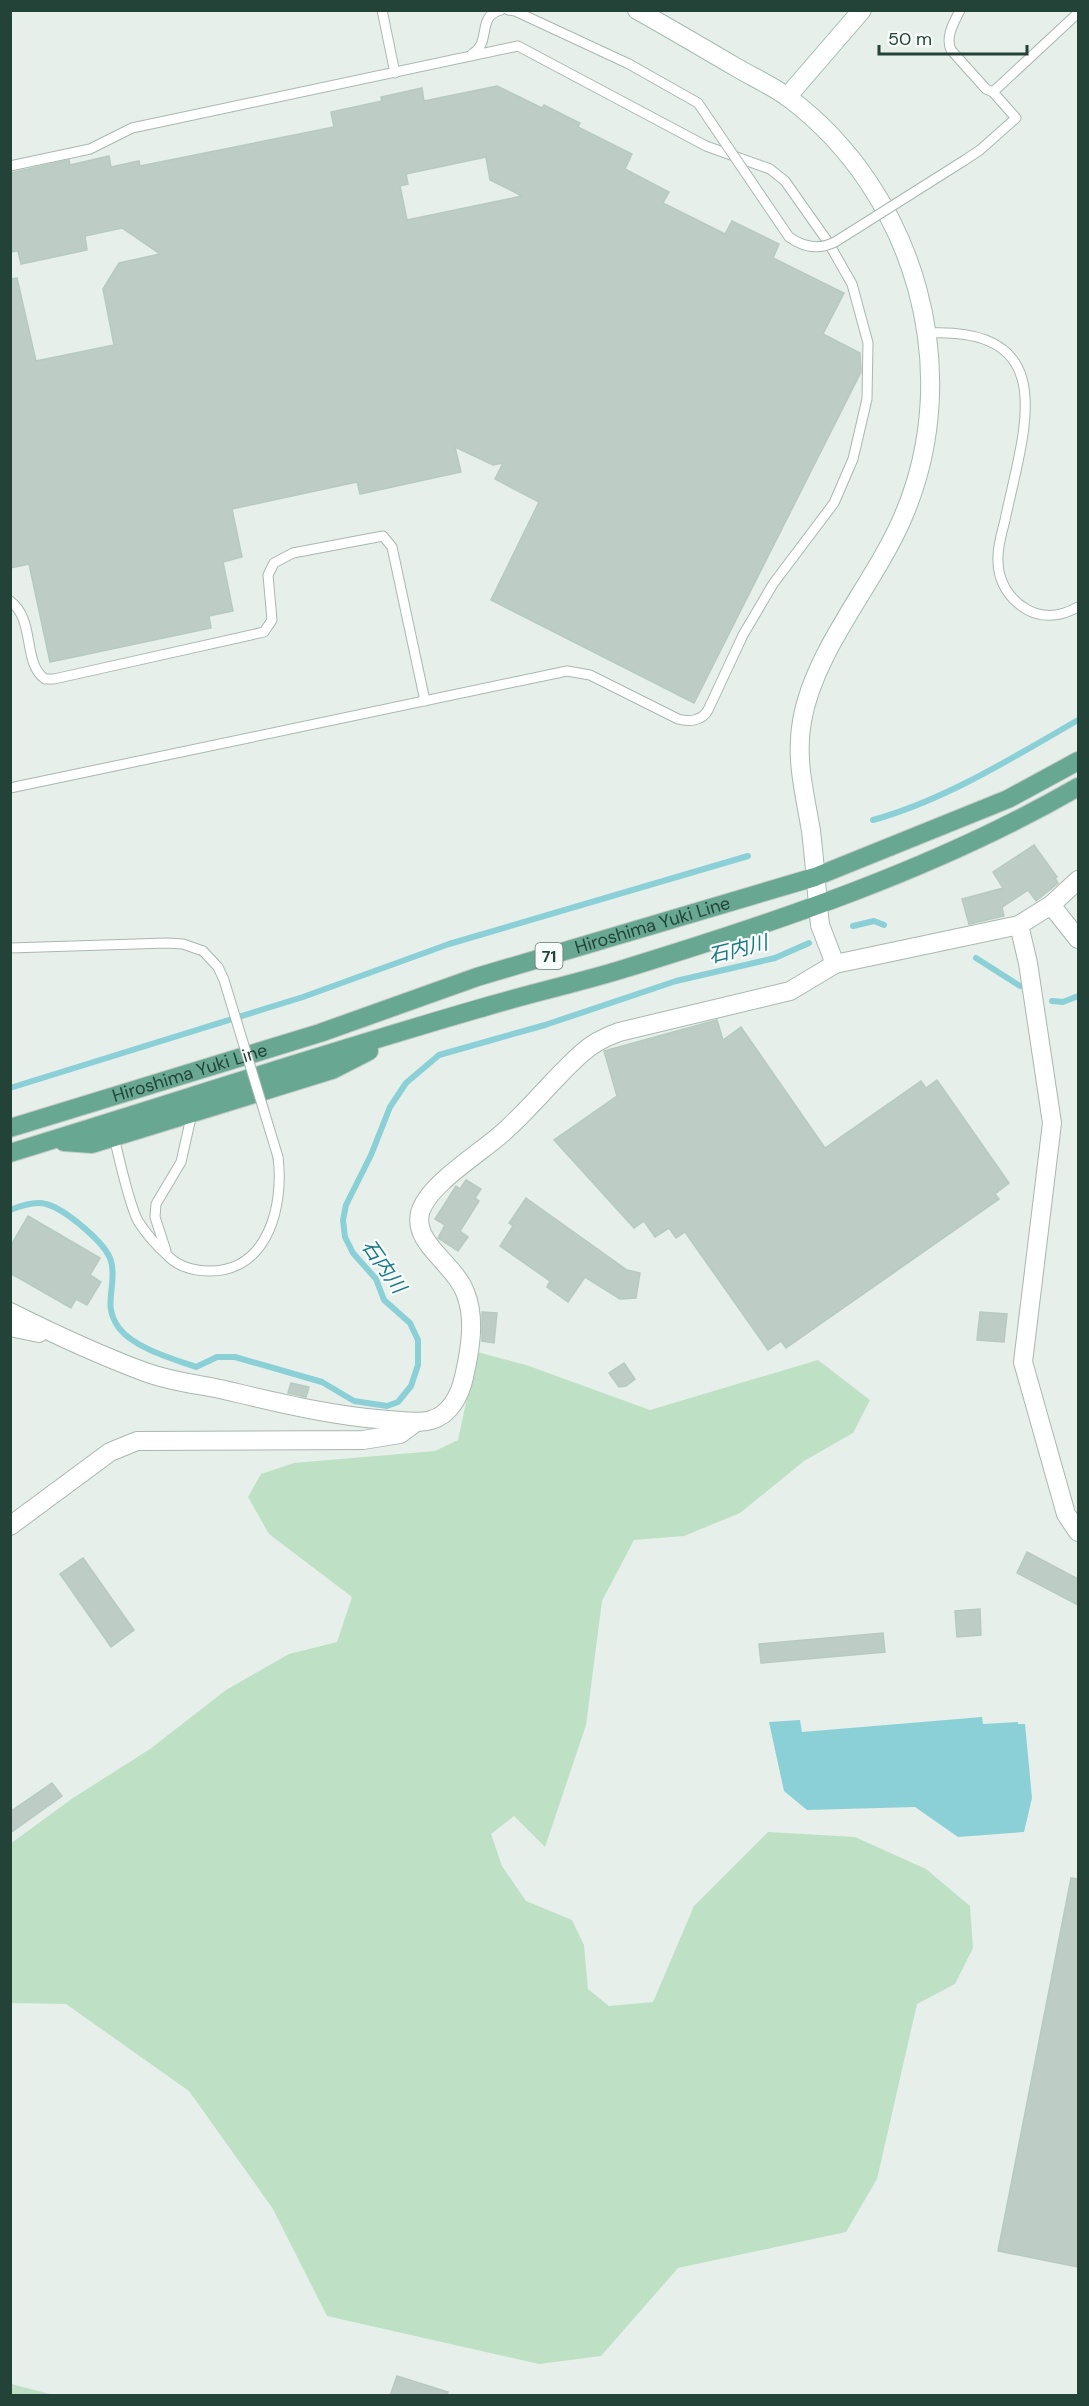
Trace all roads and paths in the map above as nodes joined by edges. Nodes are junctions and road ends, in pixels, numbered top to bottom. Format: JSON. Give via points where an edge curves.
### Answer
{"nodes":[{"id":1,"x":382,"y":10,"type":"edge"},
{"id":2,"x":501,"y":10,"type":"edge"},
{"id":3,"x":508,"y":10,"type":"edge"},
{"id":4,"x":637,"y":10,"type":"edge"},
{"id":5,"x":862,"y":10,"type":"edge"},
{"id":6,"x":960,"y":10,"type":"edge"},
{"id":7,"x":515,"y":11,"type":"edge"},
{"id":8,"x":1078,"y":13,"type":"edge"},
{"id":9,"x":468,"y":57,"type":"junction"},
{"id":10,"x":395,"y":73,"type":"junction"},
{"id":11,"x":993,"y":93,"type":"junction"},
{"id":12,"x":787,"y":97,"type":"junction"},
{"id":13,"x":10,"y":166,"type":"edge"},
{"id":14,"x":927,"y":333,"type":"junction"},
{"id":15,"x":10,"y":601,"type":"edge"},
{"id":16,"x":1078,"y":607,"type":"edge"},
{"id":17,"x":425,"y":700,"type":"junction"},
{"id":18,"x":1078,"y":761,"type":"edge"},
{"id":19,"x":1078,"y":787,"type":"edge"},
{"id":20,"x":10,"y":788,"type":"edge"},
{"id":21,"x":815,"y":878,"type":"junction"},
{"id":22,"x":1078,"y":879,"type":"edge"},
{"id":23,"x":819,"y":905,"type":"junction"},
{"id":24,"x":1051,"y":905,"type":"junction"},
{"id":25,"x":1019,"y":925,"type":"junction"},
{"id":26,"x":1078,"y":939,"type":"edge"},
{"id":27,"x":10,"y":948,"type":"edge"},
{"id":28,"x":835,"y":964,"type":"junction"},
{"id":29,"x":416,"y":1028,"type":"junction"},
{"id":30,"x":192,"y":1113,"type":"junction"},
{"id":31,"x":10,"y":1128,"type":"edge"},
{"id":32,"x":114,"y":1137,"type":"junction"},
{"id":33,"x":48,"y":1142,"type":"junction"},
{"id":34,"x":10,"y":1153,"type":"edge"},
{"id":35,"x":168,"y":1256,"type":"junction"},
{"id":36,"x":10,"y":1312,"type":"edge"},
{"id":37,"x":10,"y":1327,"type":"edge"},
{"id":38,"x":61,"y":1337,"type":"junction"},
{"id":39,"x":416,"y":1422,"type":"junction"},
{"id":40,"x":10,"y":1526,"type":"edge"},
{"id":41,"x":1078,"y":1532,"type":"edge"}],
"edges":[{"from":1,"to":10,"type":"lane"},
{"from":2,"to":9,"type":"lane","via":[[486,19],[484,41]]},
{"from":3,"to":7,"type":"lane"},
{"from":4,"to":12,"type":"street"},
{"from":5,"to":12,"type":"street"},
{"from":6,"to":11,"type":"lane","via":[[948,43]]},
{"from":7,"to":11,"type":"lane","bridge":true,"via":[[629,64],[698,104],[789,237],[808,246],[822,247],[835,242],[987,145],[1016,118]]},
{"from":8,"to":11,"type":"lane"},
{"from":9,"to":10,"type":"lane"},
{"from":9,"to":17,"type":"lane","via":[[518,46],[706,146],[770,169],[785,181],[852,284],[868,343],[867,399],[853,459],[834,503],[773,584],[743,635],[705,716],[678,719],[590,675],[574,671]]},
{"from":10,"to":13,"type":"lane","via":[[132,128],[90,149]]},
{"from":12,"to":14,"type":"street","via":[[842,146],[883,207],[912,271]]},
{"from":14,"to":16,"type":"lane","via":[[975,335],[1000,347],[1018,368],[1026,393],[1027,416],[998,553],[1000,577],[1008,594],[1029,610],[1056,615]]},
{"from":14,"to":21,"type":"street","via":[[931,400],[917,479],[893,539],[820,669],[802,721],[800,770]]},
{"from":15,"to":17,"type":"lane","via":[[25,618],[37,671],[45,679],[54,679],[264,632],[272,620],[268,575],[282,556],[383,536],[392,548]]},
{"from":17,"to":20,"type":"lane"},
{"from":18,"to":21,"type":"main road","name":"Hiroshima Yuki Line","number":"71","via":[[1008,799]]},
{"from":19,"to":23,"type":"main road","name":"Hiroshima Yuki Line","number":"71","via":[[1030,815]]},
{"from":21,"to":23,"type":"street"},
{"from":21,"to":31,"type":"main road","name":"Hiroshima Yuki Line","number":"71","via":[[477,977],[320,1033]]},
{"from":22,"to":24,"type":"street"},
{"from":23,"to":28,"type":"street","via":[[820,925]]},
{"from":23,"to":29,"type":"main road","name":"Hiroshima Yuki Line","number":"71","via":[[617,971]]},
{"from":24,"to":25,"type":"street"},
{"from":24,"to":26,"type":"street"},
{"from":25,"to":28,"type":"street"},
{"from":25,"to":41,"type":"street","via":[[1053,1124],[1023,1362],[1066,1514]]},
{"from":27,"to":35,"type":"lane","bridge":true,"via":[[183,944],[203,951],[218,967],[278,1157],[272,1227],[263,1244],[232,1268],[213,1271],[187,1267]]},
{"from":28,"to":39,"type":"street","via":[[790,991],[619,1032],[600,1040],[507,1130],[426,1200],[419,1230],[455,1272],[466,1294],[471,1316],[470,1347],[458,1396],[447,1412],[432,1420]]},
{"from":29,"to":30,"type":"main road","via":[[332,1070]]},
{"from":29,"to":33,"type":"main road","name":"Hiroshima Yuki Line","number":"71"},
{"from":30,"to":32,"type":"main road"},
{"from":30,"to":35,"type":"lane","via":[[181,1162],[156,1204]]},
{"from":32,"to":33,"type":"main road","via":[[92,1143]]},
{"from":32,"to":35,"type":"lane","via":[[138,1220]]},
{"from":33,"to":34,"type":"main road","name":"Hiroshima Yuki Line","number":"71"},
{"from":36,"to":38,"type":"street"},
{"from":37,"to":38,"type":"street"},
{"from":38,"to":39,"type":"street","via":[[148,1374],[346,1416]]},
{"from":39,"to":40,"type":"street","via":[[399,1434],[363,1440],[127,1443]]}]}
